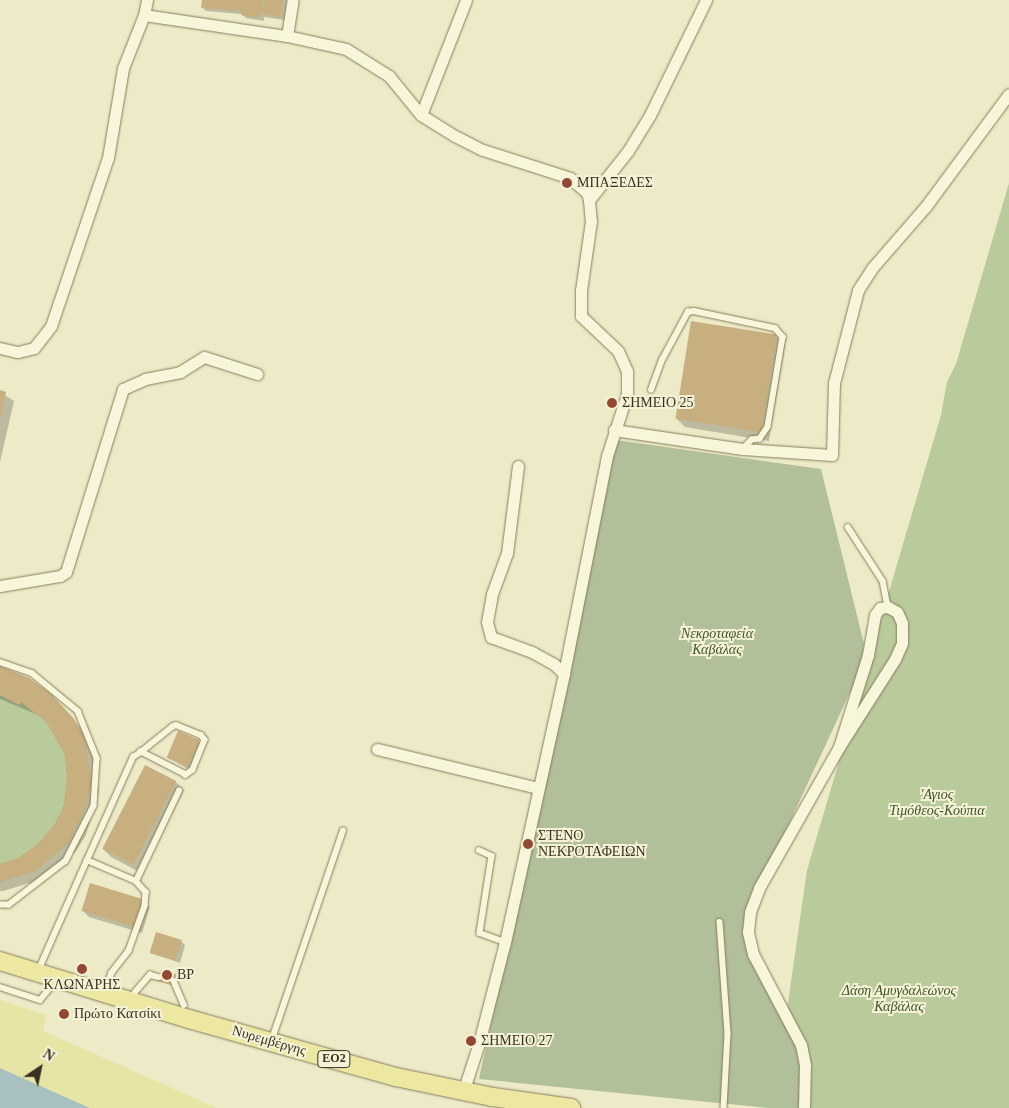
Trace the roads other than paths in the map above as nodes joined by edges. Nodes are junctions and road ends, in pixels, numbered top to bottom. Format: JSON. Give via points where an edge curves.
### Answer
{"nodes":[{"id":1,"x":147,"y":0,"type":"edge"},
{"id":2,"x":293,"y":0,"type":"edge"},
{"id":3,"x":466,"y":0,"type":"edge"},
{"id":4,"x":706,"y":0,"type":"edge"},
{"id":5,"x":144,"y":15,"type":"junction"},
{"id":6,"x":287,"y":36,"type":"junction"},
{"id":7,"x":1009,"y":94,"type":"edge"},
{"id":8,"x":421,"y":115,"type":"junction"},
{"id":9,"x":589,"y":200,"type":"junction"},
{"id":10,"x":0,"y":348,"type":"edge"},
{"id":11,"x":257,"y":374,"type":"dead end"},
{"id":12,"x":650,"y":390,"type":"dead end"},
{"id":13,"x":614,"y":430,"type":"junction"},
{"id":14,"x":743,"y":449,"type":"junction"},
{"id":15,"x":518,"y":466,"type":"dead end"},
{"id":16,"x":848,"y":527,"type":"dead end"},
{"id":17,"x":0,"y":586,"type":"edge"},
{"id":18,"x":888,"y":607,"type":"junction"},
{"id":19,"x":0,"y":662,"type":"edge"},
{"id":20,"x":564,"y":674,"type":"junction"},
{"id":21,"x":839,"y":747,"type":"junction"},
{"id":22,"x":377,"y":749,"type":"dead end"},
{"id":23,"x":141,"y":752,"type":"junction"},
{"id":24,"x":538,"y":788,"type":"junction"},
{"id":25,"x":179,"y":791,"type":"dead end"},
{"id":26,"x":343,"y":830,"type":"dead end"},
{"id":27,"x":479,"y":850,"type":"dead end"},
{"id":28,"x":87,"y":860,"type":"junction"},
{"id":29,"x":136,"y":881,"type":"junction"},
{"id":30,"x":0,"y":905,"type":"edge"},
{"id":31,"x":720,"y":922,"type":"dead end"},
{"id":32,"x":505,"y":942,"type":"junction"},
{"id":33,"x":0,"y":961,"type":"edge"},
{"id":34,"x":38,"y":972,"type":"junction"},
{"id":35,"x":159,"y":977,"type":"dead end"},
{"id":36,"x":58,"y":979,"type":"junction"},
{"id":37,"x":174,"y":981,"type":"dead end"},
{"id":38,"x":0,"y":987,"type":"edge"},
{"id":39,"x":135,"y":992,"type":"dead end"},
{"id":40,"x":105,"y":993,"type":"junction"},
{"id":41,"x":184,"y":1005,"type":"dead end"},
{"id":42,"x":271,"y":1042,"type":"junction"},
{"id":43,"x":463,"y":1092,"type":"junction"},
{"id":44,"x":571,"y":1108,"type":"edge"},
{"id":45,"x":724,"y":1108,"type":"edge"},
{"id":46,"x":804,"y":1108,"type":"edge"}],
"edges":[{"from":1,"to":5,"type":"street"},
{"from":2,"to":6,"type":"street"},
{"from":3,"to":8,"type":"street"},
{"from":4,"to":9,"type":"street","via":[[650,116],[628,151]]},
{"from":5,"to":6,"type":"street"},
{"from":5,"to":10,"type":"street","via":[[123,68],[108,158],[51,326],[34,348],[18,352]]},
{"from":6,"to":8,"type":"street","via":[[334,46],[365,59],[389,76]]},
{"from":7,"to":14,"type":"street","via":[[926,206],[872,267],[858,290],[834,383],[832,455]]},
{"from":8,"to":9,"type":"street","via":[[484,150],[570,178],[587,193]]},
{"from":9,"to":13,"type":"street","via":[[591,221],[581,316],[618,352],[627,371],[627,394]]},
{"from":11,"to":17,"type":"street","via":[[204,357],[180,372],[145,379],[123,390],[66,572],[60,576]]},
{"from":12,"to":14,"type":"lane","via":[[688,312],[775,328],[783,338],[768,427],[760,439],[752,440]]},
{"from":13,"to":14,"type":"street"},
{"from":13,"to":20,"type":"street"},
{"from":15,"to":20,"type":"street","via":[[507,553],[492,594],[490,636],[532,652],[554,664]]},
{"from":16,"to":18,"type":"lane","via":[[883,581]]},
{"from":18,"to":21,"type":"street","via":[[880,608],[876,615],[868,655]]},
{"from":18,"to":21,"type":"street","via":[[897,612],[902,624],[902,643],[878,689]]},
{"from":19,"to":30,"type":"lane","via":[[32,673],[78,711],[97,758],[94,806],[66,860],[9,905]]},
{"from":20,"to":24,"type":"street"},
{"from":21,"to":46,"type":"street","via":[[759,888],[750,912],[748,932],[753,954],[801,1046],[805,1065]]},
{"from":22,"to":24,"type":"street"},
{"from":23,"to":23,"type":"lane","via":[[176,726],[205,740],[193,770],[186,774]]},
{"from":23,"to":28,"type":"lane","via":[[128,766]]},
{"from":24,"to":32,"type":"street"},
{"from":25,"to":29,"type":"lane"},
{"from":26,"to":42,"type":"lane"},
{"from":27,"to":32,"type":"lane","via":[[492,856],[480,933]]},
{"from":28,"to":29,"type":"lane"},
{"from":28,"to":34,"type":"lane"},
{"from":29,"to":40,"type":"lane","via":[[146,892],[145,906],[129,951],[112,973]]},
{"from":31,"to":45,"type":"lane","via":[[728,1034]]},
{"from":32,"to":43,"type":"street"},
{"from":33,"to":34,"type":"main road","name":"Νυρεμβέργης","number":"ΕΟ2"},
{"from":34,"to":36,"type":"main road","name":"Νυρεμβέργης","number":"ΕΟ2"},
{"from":35,"to":39,"type":"lane","via":[[150,974]]},
{"from":36,"to":38,"type":"lane","via":[[40,1000]]},
{"from":36,"to":40,"type":"main road","name":"Νυρεμβέργης","number":"ΕΟ2"},
{"from":37,"to":41,"type":"lane"},
{"from":40,"to":42,"type":"main road","name":"Νυρεμβέργης","number":"ΕΟ2"},
{"from":42,"to":43,"type":"main road","name":"Νυρεμβέργης","number":"ΕΟ2"},
{"from":43,"to":44,"type":"main road","name":"Νυρεμβέργης","number":"ΕΟ2"}]}
